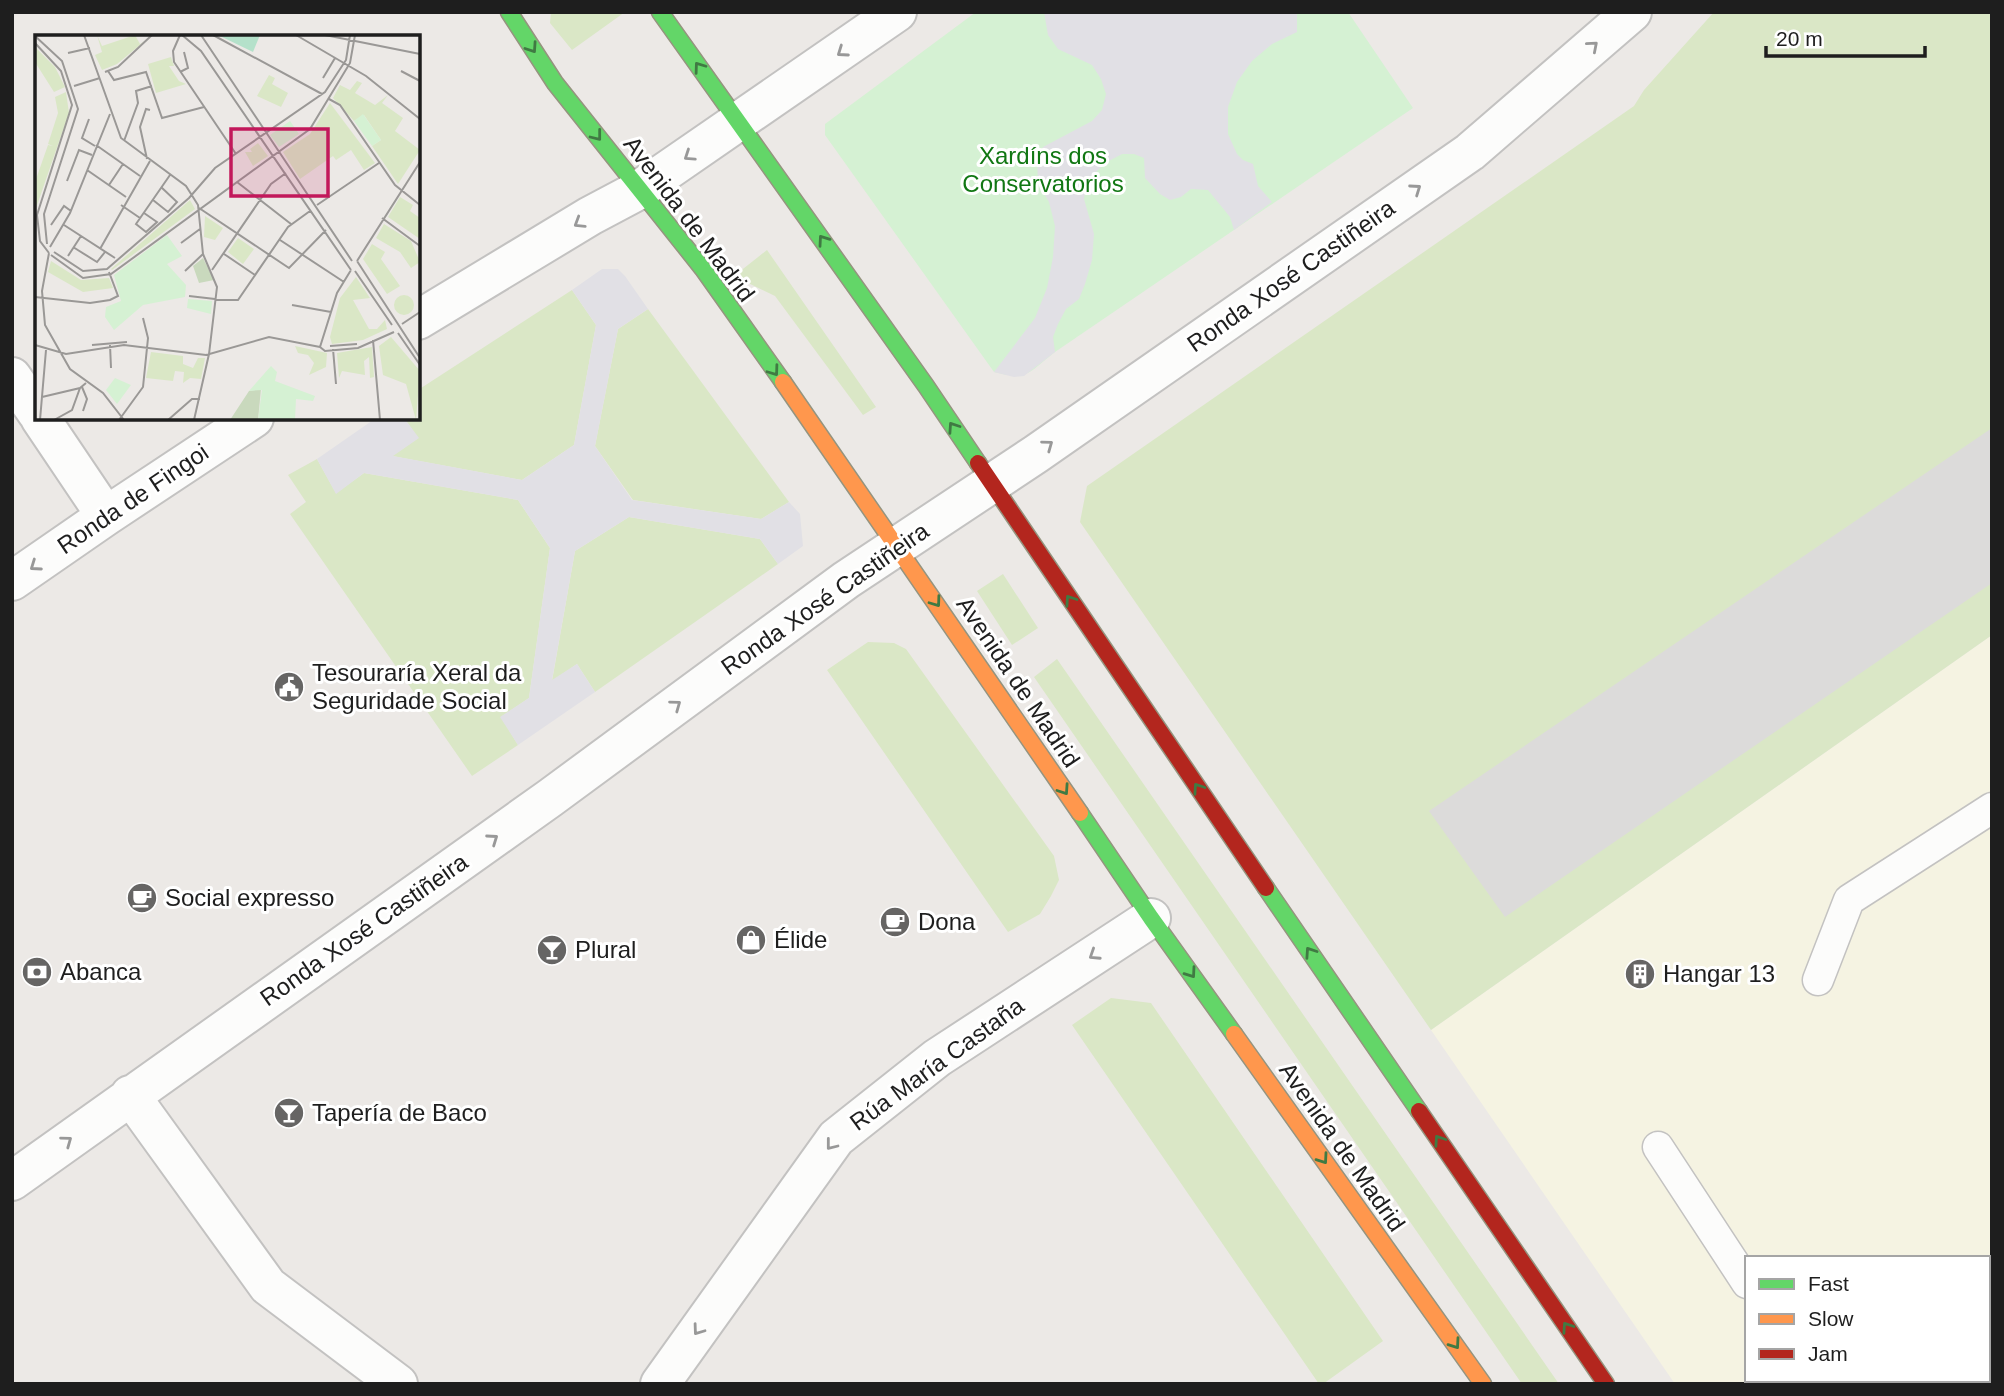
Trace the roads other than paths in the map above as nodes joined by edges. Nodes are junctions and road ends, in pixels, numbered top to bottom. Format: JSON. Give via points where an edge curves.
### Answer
{"nodes":[{"id":1,"x":509,"y":12,"type":"edge"},
{"id":2,"x":660,"y":12,"type":"edge"},
{"id":3,"x":897,"y":12,"type":"edge"},
{"id":4,"x":1632,"y":12,"type":"edge"},
{"id":5,"x":738,"y":122,"type":"junction"},
{"id":6,"x":639,"y":190,"type":"junction"},
{"id":7,"x":420,"y":319,"type":"edge"},
{"id":8,"x":12,"y":377,"type":"edge"},
{"id":9,"x":35,"y":410,"type":"edge"},
{"id":10,"x":41,"y":420,"type":"edge"},
{"id":11,"x":251,"y":420,"type":"edge"},
{"id":12,"x":992,"y":483,"type":"junction"},
{"id":13,"x":106,"y":516,"type":"junction"},
{"id":14,"x":896,"y":547,"type":"junction"},
{"id":15,"x":12,"y":582,"type":"edge"},
{"id":16,"x":1992,"y":808,"type":"edge"},
{"id":17,"x":1151,"y":918,"type":"junction"},
{"id":18,"x":1818,"y":980,"type":"dead end"},
{"id":19,"x":130,"y":1095,"type":"junction"},
{"id":20,"x":1658,"y":1146,"type":"dead end"},
{"id":21,"x":12,"y":1181,"type":"edge"},
{"id":22,"x":1745,"y":1280,"type":"edge"},
{"id":23,"x":398,"y":1384,"type":"edge"},
{"id":24,"x":660,"y":1384,"type":"edge"},
{"id":25,"x":1483,"y":1384,"type":"edge"},
{"id":26,"x":1606,"y":1384,"type":"edge"}],
"edges":[{"from":1,"to":6,"type":"street","name":"Avenida de Madrid","one_way":true,"via":[[555,83]]},
{"from":5,"to":2,"type":"street","one_way":true},
{"from":3,"to":5,"type":"street","one_way":true},
{"from":12,"to":4,"type":"street","name":"Ronda Xosé Castiñeira","one_way":true,"via":[[1470,152]]},
{"from":5,"to":6,"type":"street","one_way":true},
{"from":12,"to":5,"type":"street","one_way":true},
{"from":6,"to":7,"type":"street","one_way":true},
{"from":6,"to":14,"type":"street","name":"Avenida de Madrid","one_way":true,"via":[[703,269]]},
{"from":8,"to":9,"type":"street"},
{"from":10,"to":13,"type":"street"},
{"from":11,"to":13,"type":"street","name":"Ronda de Fingoi"},
{"from":12,"to":14,"type":"street","name":"Ronda Xosé Castiñeira"},
{"from":26,"to":12,"type":"street","one_way":true},
{"from":13,"to":15,"type":"street","name":"Ronda de Fingoi","one_way":true},
{"from":14,"to":17,"type":"street","name":"Avenida de Madrid","one_way":true},
{"from":19,"to":14,"type":"street","name":"Ronda Xosé Castiñeira","one_way":true},
{"from":16,"to":18,"type":"lane","via":[[1849,900]]},
{"from":17,"to":24,"type":"street","name":"Rúa María Castaña","one_way":true,"via":[[937,1058],[836,1138]]},
{"from":17,"to":25,"type":"street","name":"Avenida de Madrid","one_way":true},
{"from":21,"to":19,"type":"street","name":"Ronda Xosé Castiñeira","one_way":true},
{"from":19,"to":23,"type":"street","via":[[268,1286]]},
{"from":20,"to":22,"type":"lane"}]}
